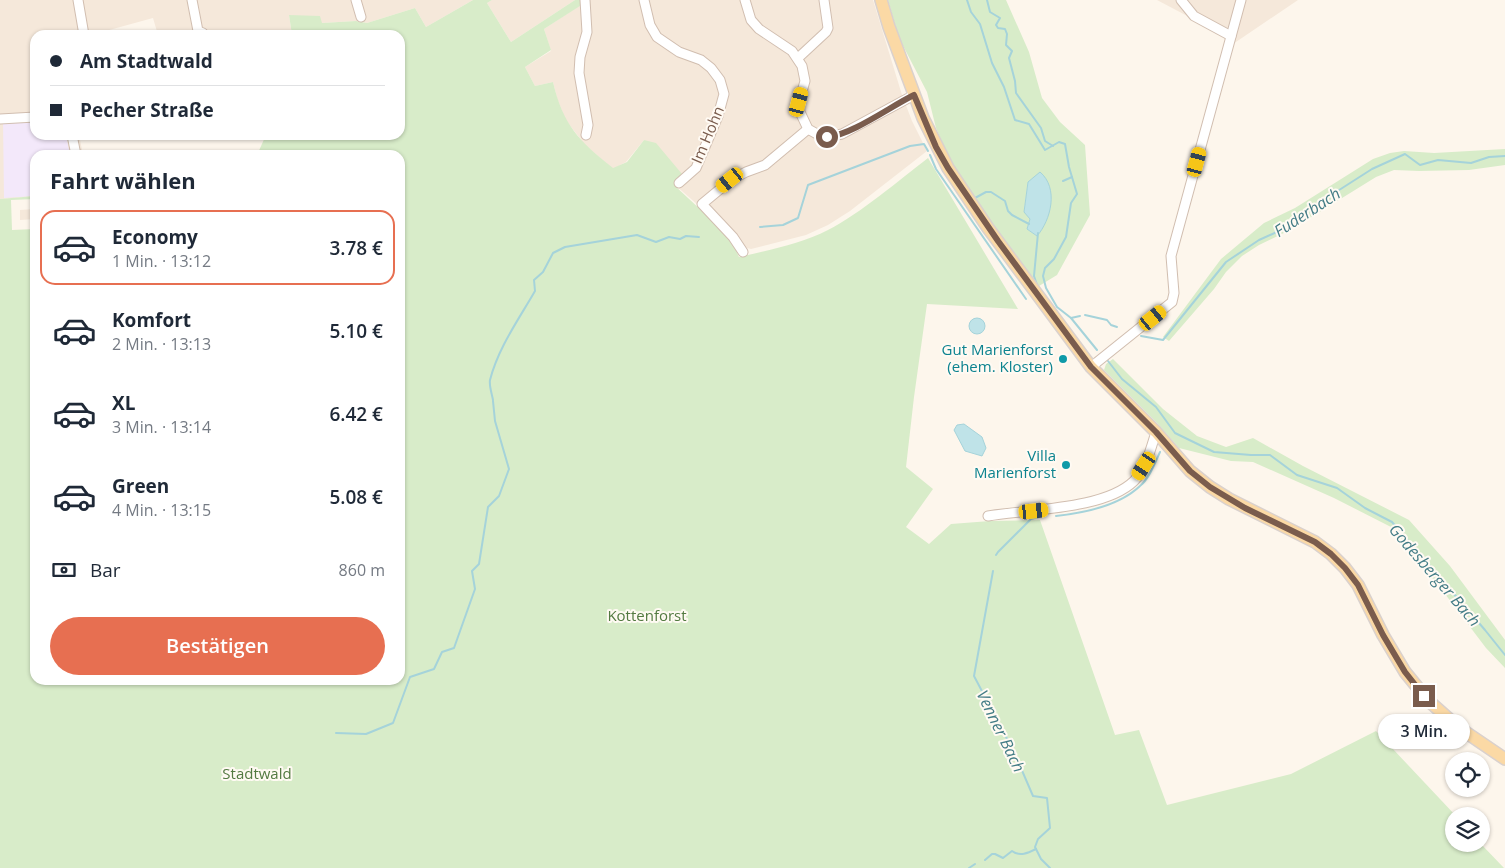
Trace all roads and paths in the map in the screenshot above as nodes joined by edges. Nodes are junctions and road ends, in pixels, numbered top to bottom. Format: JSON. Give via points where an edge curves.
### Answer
{"nodes":[{"id":1,"x":78,"y":0,"type":"edge"},
{"id":2,"x":192,"y":0,"type":"edge"},
{"id":3,"x":356,"y":0,"type":"edge"},
{"id":4,"x":585,"y":0,"type":"edge"},
{"id":5,"x":644,"y":0,"type":"edge"},
{"id":6,"x":745,"y":0,"type":"edge"},
{"id":7,"x":824,"y":0,"type":"edge"},
{"id":8,"x":881,"y":0,"type":"edge"},
{"id":9,"x":1181,"y":0,"type":"edge"},
{"id":10,"x":1241,"y":0,"type":"edge"},
{"id":11,"x":361,"y":16,"type":"dead end"},
{"id":12,"x":83,"y":30,"type":"edge"},
{"id":13,"x":198,"y":30,"type":"edge"},
{"id":14,"x":1232,"y":36,"type":"junction"},
{"id":15,"x":798,"y":58,"type":"junction"},
{"id":16,"x":914,"y":95,"type":"junction"},
{"id":17,"x":30,"y":117,"type":"edge"},
{"id":18,"x":0,"y":119,"type":"edge"},
{"id":19,"x":808,"y":129,"type":"junction"},
{"id":20,"x":586,"y":135,"type":"dead end"},
{"id":21,"x":679,"y":183,"type":"dead end"},
{"id":22,"x":743,"y":252,"type":"dead end"},
{"id":23,"x":1091,"y":367,"type":"junction"},
{"id":24,"x":1156,"y":432,"type":"junction"},
{"id":25,"x":988,"y":516,"type":"dead end"},
{"id":26,"x":1505,"y":760,"type":"edge"}],
"edges":[{"from":1,"to":12,"type":"street"},
{"from":2,"to":13,"type":"street"},
{"from":3,"to":11,"type":"street"},
{"from":4,"to":20,"type":"street","via":[[587,32],[579,73],[588,125]]},
{"from":5,"to":21,"type":"street","name":"Im Hohn","via":[[650,25],[657,37],[711,68],[720,80],[724,94],[696,168]]},
{"from":6,"to":15,"type":"street","via":[[751,20],[759,29]]},
{"from":7,"to":15,"type":"street","via":[[828,28]]},
{"from":8,"to":16,"type":"main road"},
{"from":9,"to":14,"type":"street","via":[[1194,16]]},
{"from":10,"to":14,"type":"street"},
{"from":14,"to":23,"type":"street","via":[[1171,256],[1172,302]]},
{"from":15,"to":19,"type":"street","via":[[805,81],[799,102],[800,112]]},
{"from":16,"to":19,"type":"street","via":[[835,136],[822,136]]},
{"from":16,"to":23,"type":"main road","via":[[948,168]]},
{"from":17,"to":18,"type":"street"},
{"from":19,"to":22,"type":"street","via":[[765,165],[730,180],[702,204]]},
{"from":23,"to":24,"type":"main road"},
{"from":24,"to":25,"type":"street","via":[[1144,466],[1135,481],[1122,491],[1061,508]]},
{"from":24,"to":26,"type":"main road","via":[[1190,471],[1210,487],[1315,542],[1331,554],[1358,585],[1383,635],[1418,688],[1458,727]]}]}
